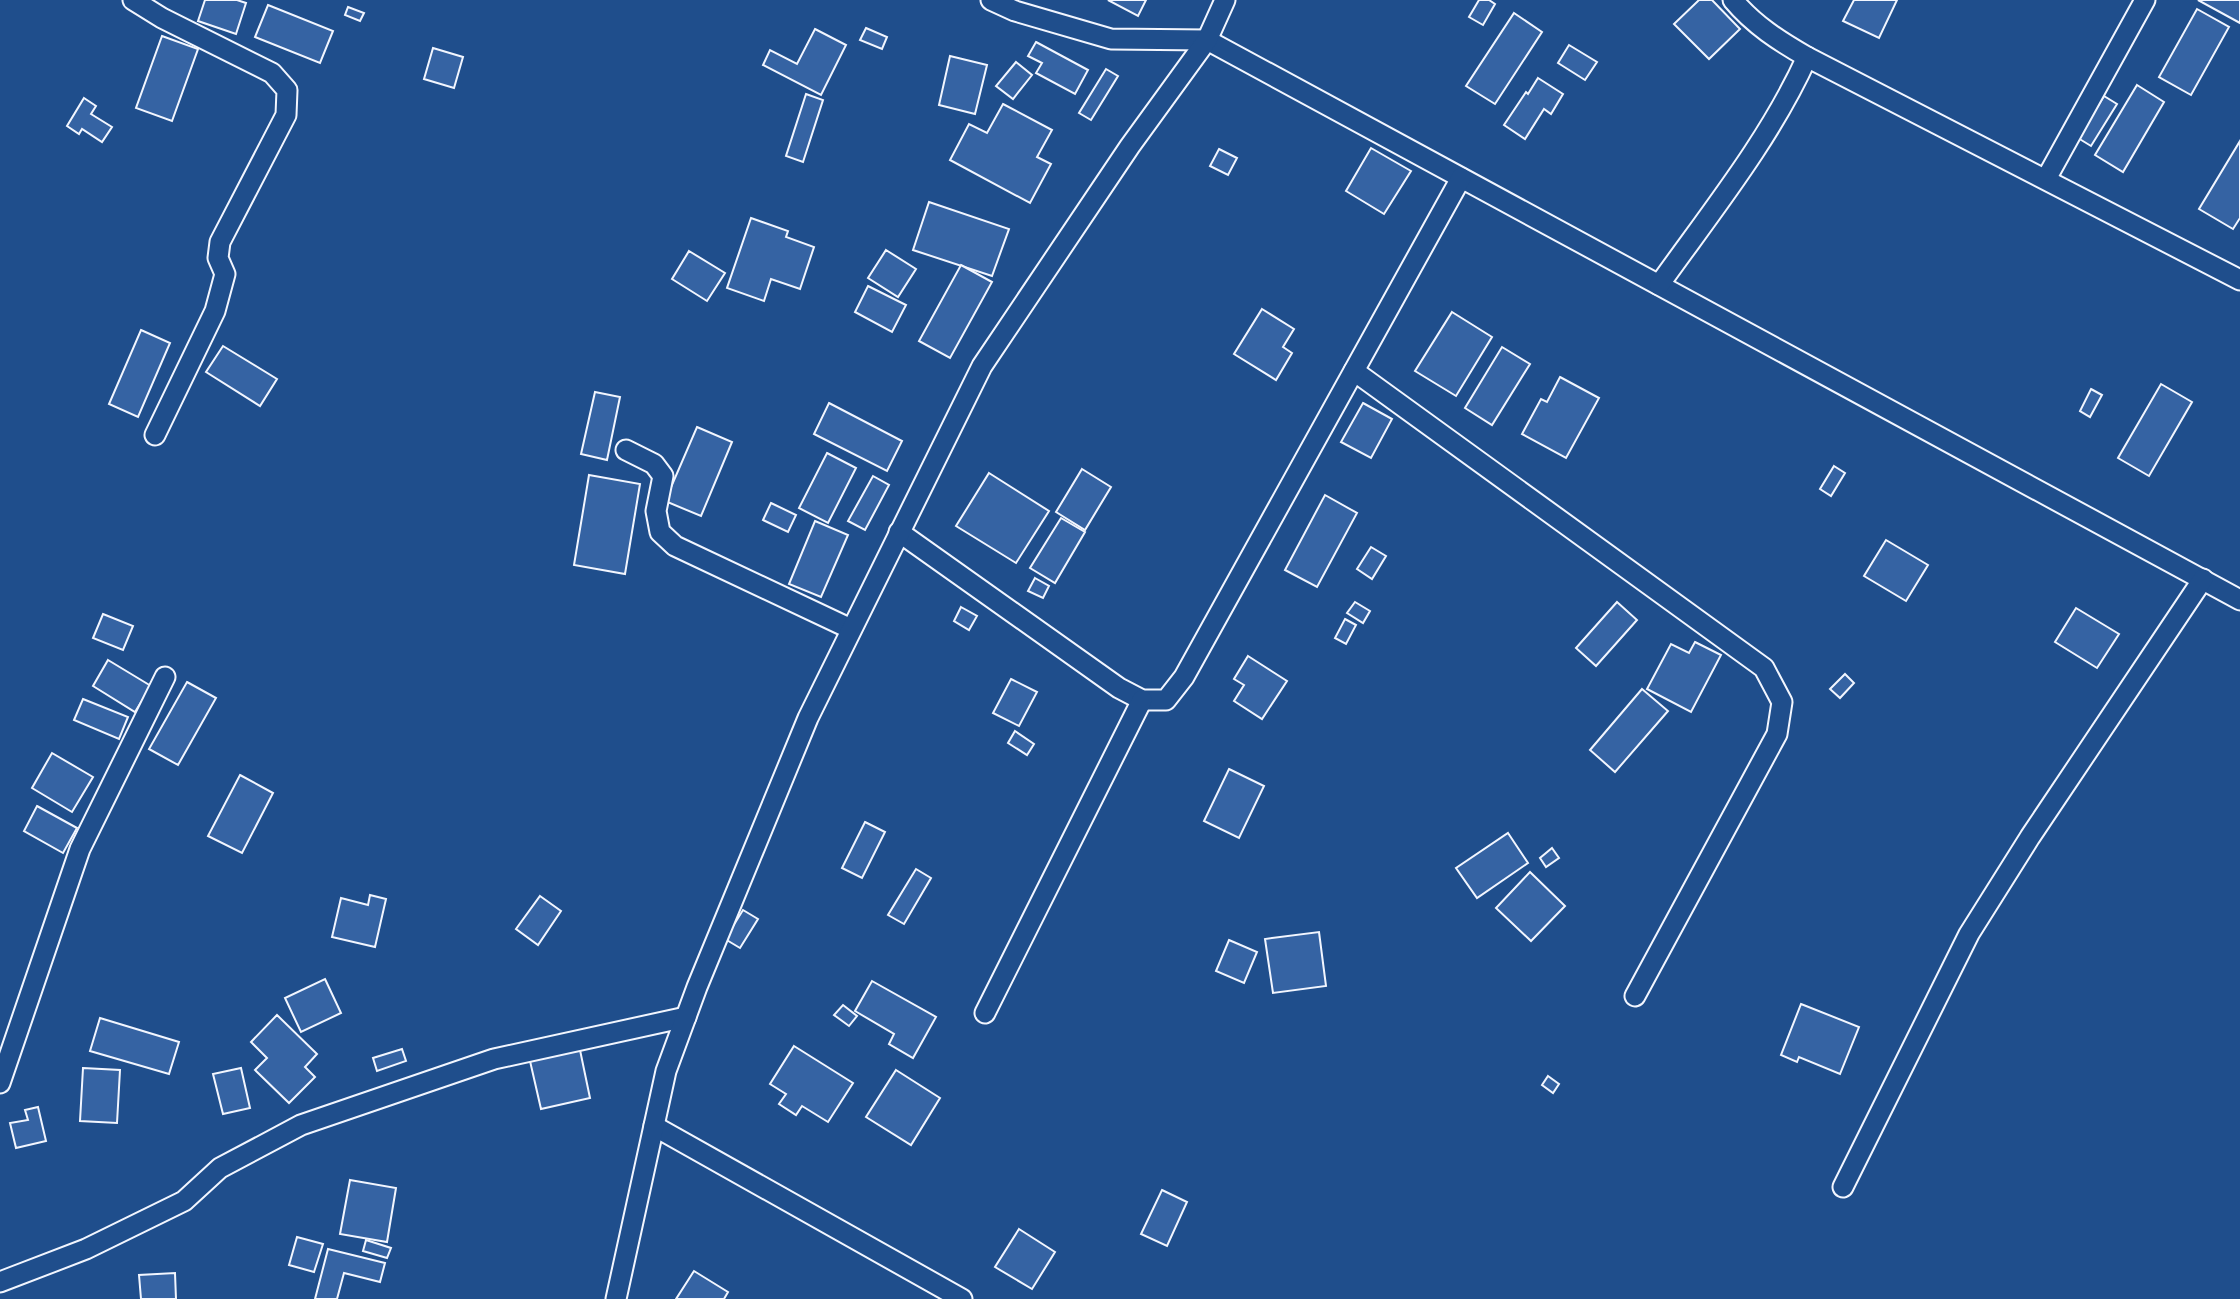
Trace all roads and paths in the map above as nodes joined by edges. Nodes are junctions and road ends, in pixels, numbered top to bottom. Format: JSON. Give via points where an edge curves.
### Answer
{"nodes":[{"id":1,"x":133,"y":0,"type":"edge"},
{"id":2,"x":991,"y":0,"type":"edge"},
{"id":3,"x":1225,"y":0,"type":"edge"},
{"id":4,"x":1732,"y":0,"type":"edge"},
{"id":5,"x":2145,"y":0,"type":"edge"},
{"id":6,"x":1207,"y":40,"type":"junction"},
{"id":7,"x":1807,"y":57,"type":"junction"},
{"id":8,"x":1461,"y":178,"type":"junction"},
{"id":9,"x":2046,"y":180,"type":"junction"},
{"id":10,"x":2240,"y":280,"type":"edge"},
{"id":11,"x":1659,"y":285,"type":"junction"},
{"id":12,"x":1354,"y":371,"type":"junction"},
{"id":13,"x":155,"y":435,"type":"dead end"},
{"id":14,"x":626,"y":450,"type":"dead end"},
{"id":15,"x":899,"y":532,"type":"junction"},
{"id":16,"x":2203,"y":579,"type":"junction"},
{"id":17,"x":2240,"y":600,"type":"edge"},
{"id":18,"x":851,"y":629,"type":"junction"},
{"id":19,"x":165,"y":677,"type":"dead end"},
{"id":20,"x":1142,"y":699,"type":"junction"},
{"id":21,"x":1635,"y":996,"type":"dead end"},
{"id":22,"x":985,"y":1013,"type":"dead end"},
{"id":23,"x":686,"y":1017,"type":"junction"},
{"id":24,"x":0,"y":1083,"type":"edge"},
{"id":25,"x":654,"y":1126,"type":"junction"},
{"id":26,"x":1843,"y":1187,"type":"dead end"},
{"id":27,"x":0,"y":1280,"type":"edge"},
{"id":28,"x":616,"y":1299,"type":"edge"},
{"id":29,"x":961,"y":1299,"type":"edge"}],
"edges":[{"from":1,"to":13,"type":"street","via":[[272,73],[288,90],[286,116],[220,242],[218,258],[225,274],[215,311]]},
{"from":2,"to":6,"type":"street","via":[[1015,12],[1111,39]]},
{"from":3,"to":6,"type":"street"},
{"from":4,"to":7,"type":"street","via":[[1770,36]]},
{"from":5,"to":9,"type":"street"},
{"from":6,"to":8,"type":"street"},
{"from":6,"to":15,"type":"street","via":[[982,366]]},
{"from":7,"to":9,"type":"street"},
{"from":7,"to":11,"type":"street","via":[[1752,154]]},
{"from":8,"to":11,"type":"street"},
{"from":8,"to":12,"type":"street"},
{"from":9,"to":10,"type":"street"},
{"from":11,"to":16,"type":"street"},
{"from":12,"to":20,"type":"street","via":[[1184,677],[1166,700]]},
{"from":12,"to":21,"type":"street","via":[[1764,668],[1782,702],[1777,734]]},
{"from":14,"to":18,"type":"street","via":[[654,464],[663,476],[656,511],[660,532],[675,546]]},
{"from":15,"to":18,"type":"street"},
{"from":15,"to":20,"type":"street","via":[[1119,688]]},
{"from":16,"to":17,"type":"street"},
{"from":16,"to":26,"type":"street","via":[[1969,934]]},
{"from":18,"to":23,"type":"street","via":[[808,718]]},
{"from":19,"to":24,"type":"street","via":[[80,849]]},
{"from":20,"to":22,"type":"street"},
{"from":23,"to":25,"type":"street","via":[[666,1071]]},
{"from":23,"to":27,"type":"street","via":[[494,1059],[301,1125],[220,1168],[184,1201],[86,1249]]},
{"from":25,"to":28,"type":"street"},
{"from":25,"to":29,"type":"street"}]}
